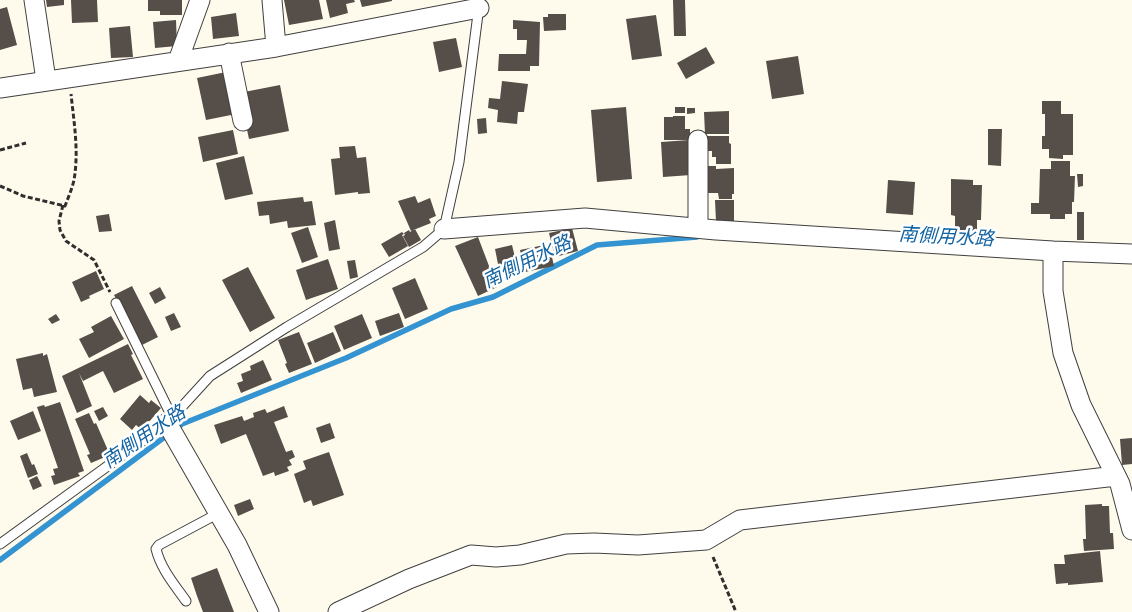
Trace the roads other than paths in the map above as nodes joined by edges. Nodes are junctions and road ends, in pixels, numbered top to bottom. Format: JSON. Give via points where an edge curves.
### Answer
{"nodes":[{"id":1,"x":34,"y":0,"type":"edge"},
{"id":2,"x":200,"y":0,"type":"edge"},
{"id":3,"x":272,"y":0,"type":"edge"},
{"id":4,"x":479,"y":4,"type":"edge"},
{"id":5,"x":276,"y":47,"type":"junction"},
{"id":6,"x":229,"y":53,"type":"junction"},
{"id":7,"x":178,"y":61,"type":"junction"},
{"id":8,"x":46,"y":80,"type":"junction"},
{"id":9,"x":0,"y":88,"type":"edge"},
{"id":10,"x":243,"y":121,"type":"dead end"},
{"id":11,"x":698,"y":140,"type":"dead end"},
{"id":12,"x":698,"y":228,"type":"junction"},
{"id":13,"x":444,"y":229,"type":"junction"},
{"id":14,"x":1053,"y":251,"type":"junction"},
{"id":15,"x":1132,"y":254,"type":"edge"},
{"id":16,"x":116,"y":303,"type":"road end"},
{"id":17,"x":170,"y":420,"type":"junction"},
{"id":18,"x":1123,"y":481,"type":"edge"},
{"id":19,"x":218,"y":513,"type":"junction"},
{"id":20,"x":1132,"y":530,"type":"edge"},
{"id":21,"x":0,"y":544,"type":"edge"},
{"id":22,"x":186,"y":601,"type":"dead end"},
{"id":23,"x":269,"y":612,"type":"edge"},
{"id":24,"x":338,"y":612,"type":"edge"}],
"edges":[{"from":1,"to":8,"type":"street"},
{"from":2,"to":7,"type":"street"},
{"from":3,"to":5,"type":"street"},
{"from":4,"to":5,"type":"street"},
{"from":4,"to":13,"type":"lane","via":[[459,162]]},
{"from":5,"to":6,"type":"street"},
{"from":6,"to":7,"type":"street"},
{"from":6,"to":10,"type":"street"},
{"from":7,"to":8,"type":"street"},
{"from":8,"to":9,"type":"street"},
{"from":11,"to":12,"type":"street"},
{"from":12,"to":13,"type":"street","via":[[585,218]]},
{"from":12,"to":14,"type":"street"},
{"from":13,"to":17,"type":"lane","via":[[422,247],[210,376]]},
{"from":14,"to":15,"type":"street"},
{"from":14,"to":18,"type":"street","via":[[1053,291],[1064,353],[1082,405]]},
{"from":16,"to":17,"type":"lane"},
{"from":17,"to":19,"type":"street"},
{"from":17,"to":21,"type":"lane"},
{"from":18,"to":20,"type":"street"},
{"from":18,"to":24,"type":"street","via":[[740,520],[706,540],[638,545],[566,544],[520,555],[471,555],[409,578]]},
{"from":19,"to":22,"type":"lane","via":[[156,549],[166,574]]},
{"from":19,"to":23,"type":"street"}]}
